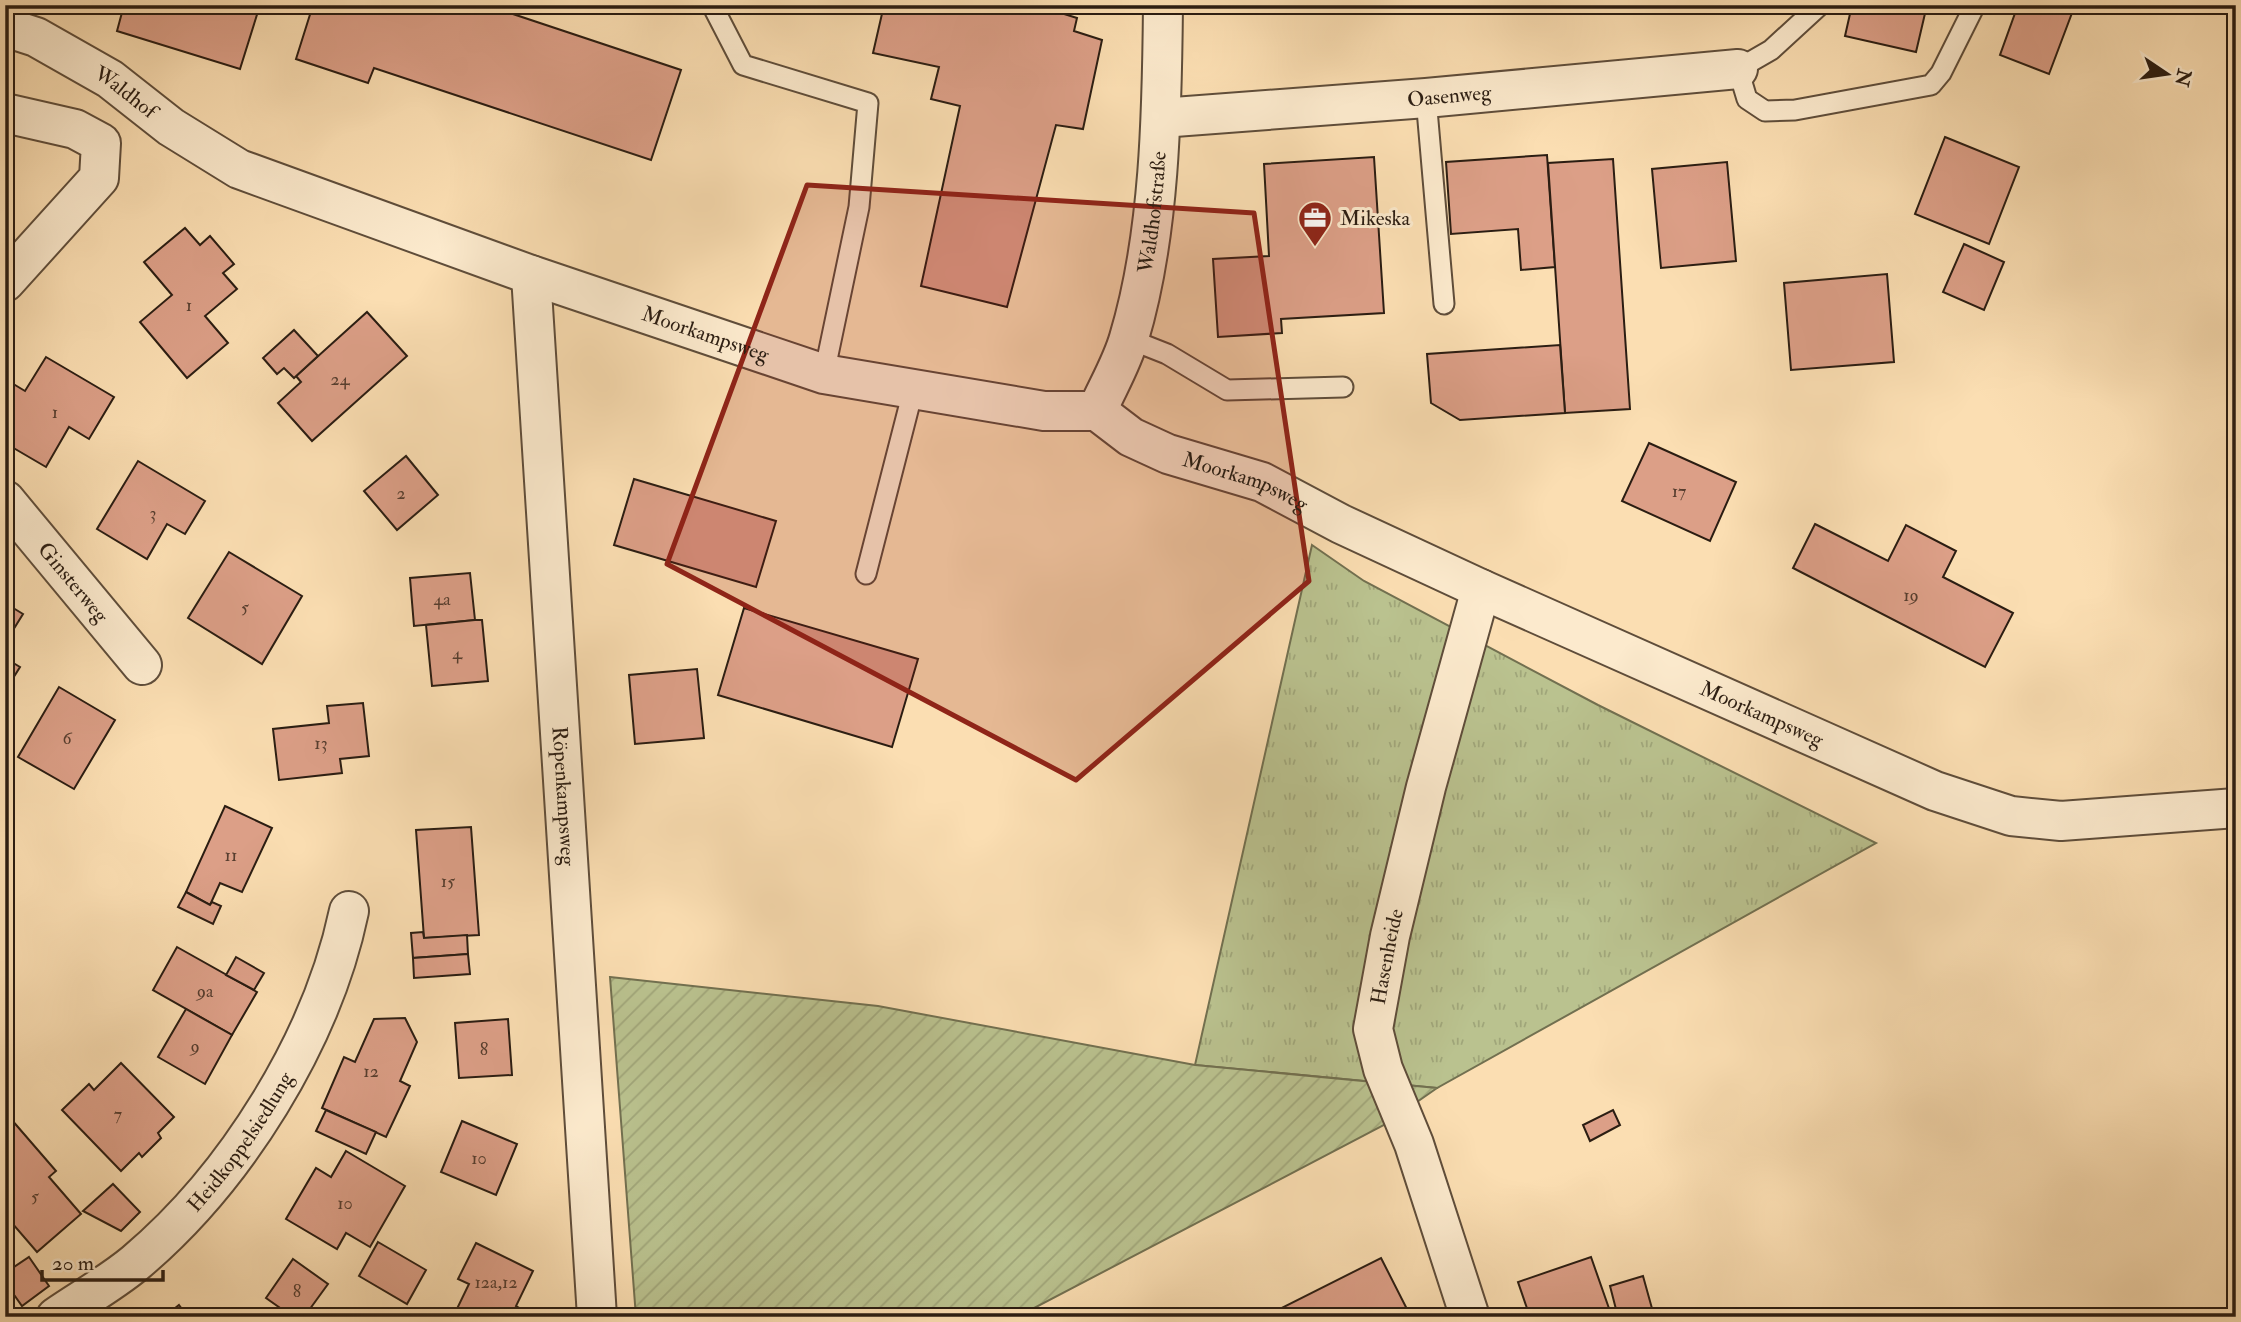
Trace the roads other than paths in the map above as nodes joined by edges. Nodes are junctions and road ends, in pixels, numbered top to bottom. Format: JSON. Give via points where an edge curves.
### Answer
{"nodes":[{"id":1,"x":712,"y":5,"type":"edge"},
{"id":2,"x":1163,"y":5,"type":"edge"},
{"id":3,"x":1821,"y":5,"type":"edge"},
{"id":4,"x":1975,"y":5,"type":"edge"},
{"id":5,"x":5,"y":27,"type":"edge"},
{"id":6,"x":1738,"y":69,"type":"junction"},
{"id":7,"x":1426,"y":98,"type":"junction"},
{"id":8,"x":5,"y":113,"type":"edge"},
{"id":9,"x":1161,"y":118,"type":"junction"},
{"id":10,"x":239,"y":169,"type":"joint"},
{"id":11,"x":531,"y":275,"type":"junction"},
{"id":12,"x":5,"y":282,"type":"edge"},
{"id":13,"x":1444,"y":304,"type":"dead end"},
{"id":14,"x":1129,"y":340,"type":"junction"},
{"id":15,"x":824,"y":374,"type":"junction"},
{"id":16,"x":914,"y":387,"type":"junction"},
{"id":17,"x":1343,"y":387,"type":"dead end"},
{"id":18,"x":1097,"y":411,"type":"junction"},
{"id":19,"x":5,"y":500,"type":"edge"},
{"id":20,"x":866,"y":574,"type":"dead end"},
{"id":21,"x":1481,"y":589,"type":"junction"},
{"id":22,"x":142,"y":665,"type":"dead end"},
{"id":23,"x":2236,"y":808,"type":"edge"},
{"id":24,"x":349,"y":911,"type":"dead end"},
{"id":25,"x":56,"y":1317,"type":"edge"},
{"id":26,"x":597,"y":1317,"type":"edge"},
{"id":27,"x":1470,"y":1317,"type":"edge"}],
"edges":[{"from":1,"to":15,"type":"lane","via":[[743,65],[868,103],[859,207]]},
{"from":2,"to":9,"type":"street","name":"Waldhofstraße"},
{"from":3,"to":6,"type":"lane","via":[[1771,50]]},
{"from":4,"to":6,"type":"lane","via":[[1931,85],[1795,110],[1765,111],[1746,99]]},
{"from":5,"to":10,"type":"street","name":"Waldhof","via":[[36,37],[110,79],[171,127]]},
{"from":6,"to":7,"type":"street","name":"Oasenweg"},
{"from":7,"to":9,"type":"street","name":"Oasenweg"},
{"from":7,"to":13,"type":"lane"},
{"from":8,"to":12,"type":"street","via":[[75,129],[101,143],[99,178]]},
{"from":9,"to":14,"type":"street","name":"Waldhofstraße","via":[[1150,234]]},
{"from":10,"to":11,"type":"street","name":"Moorkampsweg"},
{"from":11,"to":15,"type":"street","name":"Moorkampsweg"},
{"from":11,"to":26,"type":"street","name":"Röpenkampsweg"},
{"from":14,"to":17,"type":"lane","via":[[1167,354],[1227,390]]},
{"from":14,"to":18,"type":"street","name":"Waldhofstraße"},
{"from":15,"to":16,"type":"street","name":"Moorkampsweg"},
{"from":16,"to":18,"type":"street","name":"Moorkampsweg","via":[[1044,411]]},
{"from":16,"to":20,"type":"lane"},
{"from":18,"to":21,"type":"street","name":"Moorkampsweg","via":[[1131,437],[1168,454],[1262,482]]},
{"from":19,"to":22,"type":"street","name":"Ginsterweg"},
{"from":21,"to":23,"type":"street","name":"Moorkampsweg","via":[[1935,791],[2011,816],[2061,821]]},
{"from":21,"to":27,"type":"street","name":"Hasenheide","via":[[1426,787],[1373,1029]]},
{"from":24,"to":25,"type":"street","name":"Heidkoppelsiedlung","via":[[327,991],[274,1096],[246,1138],[206,1193],[142,1257]]}]}
